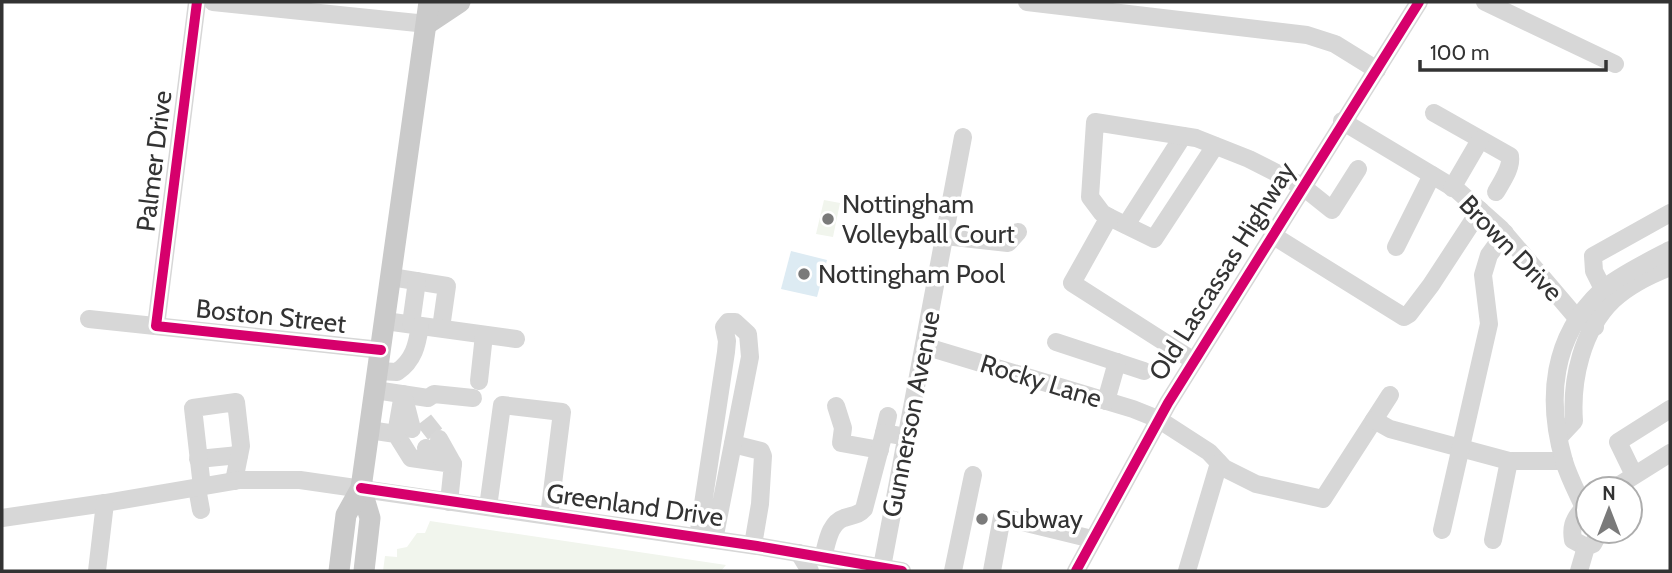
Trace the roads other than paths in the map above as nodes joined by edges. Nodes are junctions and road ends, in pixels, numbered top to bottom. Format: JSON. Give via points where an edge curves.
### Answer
{"nodes":[{"id":1,"x":197,"y":2,"type":"edge"},
{"id":2,"x":222,"y":2,"type":"edge"},
{"id":3,"x":429,"y":2,"type":"edge"},
{"id":4,"x":460,"y":2,"type":"edge"},
{"id":5,"x":1027,"y":2,"type":"edge"},
{"id":6,"x":1419,"y":2,"type":"edge"},
{"id":7,"x":1485,"y":2,"type":"edge"},
{"id":8,"x":279,"y":5,"type":"edge"},
{"id":9,"x":427,"y":24,"type":"junction"},
{"id":10,"x":1615,"y":64,"type":"dead end"},
{"id":11,"x":1377,"y":71,"type":"junction"},
{"id":12,"x":1434,"y":113,"type":"dead end"},
{"id":13,"x":1342,"y":121,"type":"junction"},
{"id":14,"x":1182,"y":136,"type":"junction"},
{"id":15,"x":963,"y":137,"type":"dead end"},
{"id":16,"x":1480,"y":140,"type":"junction"},
{"id":17,"x":1215,"y":146,"type":"junction"},
{"id":18,"x":1358,"y":169,"type":"dead end"},
{"id":19,"x":1432,"y":175,"type":"junction"},
{"id":20,"x":1302,"y":186,"type":"junction"},
{"id":21,"x":1452,"y":188,"type":"junction"},
{"id":22,"x":1496,"y":192,"type":"dead end"},
{"id":23,"x":1480,"y":211,"type":"junction"},
{"id":24,"x":1670,"y":214,"type":"edge"},
{"id":25,"x":1118,"y":221,"type":"junction"},
{"id":26,"x":1018,"y":232,"type":"dead end"},
{"id":27,"x":1505,"y":233,"type":"junction"},
{"id":28,"x":1272,"y":235,"type":"junction"},
{"id":29,"x":945,"y":236,"type":"junction"},
{"id":30,"x":1396,"y":247,"type":"dead end"},
{"id":31,"x":1670,"y":250,"type":"edge"},
{"id":32,"x":1670,"y":267,"type":"edge"},
{"id":33,"x":391,"y":276,"type":"junction"},
{"id":34,"x":417,"y":281,"type":"junction"},
{"id":35,"x":1603,"y":289,"type":"junction"},
{"id":36,"x":1576,"y":317,"type":"junction"},
{"id":37,"x":89,"y":319,"type":"dead end"},
{"id":38,"x":385,"y":321,"type":"junction"},
{"id":39,"x":415,"y":325,"type":"junction"},
{"id":40,"x":156,"y":326,"type":"junction"},
{"id":41,"x":1595,"y":327,"type":"junction"},
{"id":42,"x":441,"y":328,"type":"junction"},
{"id":43,"x":484,"y":335,"type":"junction"},
{"id":44,"x":516,"y":339,"type":"dead end"},
{"id":45,"x":1056,"y":342,"type":"dead end"},
{"id":46,"x":924,"y":346,"type":"junction"},
{"id":47,"x":1194,"y":361,"type":"junction"},
{"id":48,"x":1117,"y":362,"type":"junction"},
{"id":49,"x":378,"y":370,"type":"junction"},
{"id":50,"x":1144,"y":371,"type":"dead end"},
{"id":51,"x":479,"y":381,"type":"dead end"},
{"id":52,"x":402,"y":394,"type":"junction"},
{"id":53,"x":1390,"y":395,"type":"dead end"},
{"id":54,"x":473,"y":398,"type":"dead end"},
{"id":55,"x":1106,"y":401,"type":"junction"},
{"id":56,"x":836,"y":406,"type":"dead end"},
{"id":57,"x":1670,"y":410,"type":"edge"},
{"id":58,"x":1158,"y":419,"type":"junction"},
{"id":59,"x":1374,"y":420,"type":"junction"},
{"id":60,"x":411,"y":428,"type":"junction"},
{"id":61,"x":369,"y":430,"type":"junction"},
{"id":62,"x":884,"y":433,"type":"junction"},
{"id":63,"x":1559,"y":437,"type":"junction"},
{"id":64,"x":907,"y":438,"type":"junction"},
{"id":65,"x":433,"y":443,"type":"tunnel mouth"},
{"id":66,"x":733,"y":444,"type":"junction"},
{"id":67,"x":1460,"y":447,"type":"junction"},
{"id":68,"x":1670,"y":453,"type":"edge"},
{"id":69,"x":239,"y":455,"type":"junction"},
{"id":70,"x":198,"y":459,"type":"junction"},
{"id":71,"x":1510,"y":461,"type":"junction"},
{"id":72,"x":1564,"y":461,"type":"junction"},
{"id":73,"x":1219,"y":463,"type":"junction"},
{"id":74,"x":453,"y":464,"type":"junction"},
{"id":75,"x":874,"y":471,"type":"junction"},
{"id":76,"x":900,"y":475,"type":"junction"},
{"id":77,"x":973,"y":475,"type":"dead end"},
{"id":78,"x":1634,"y":475,"type":"joint"},
{"id":79,"x":234,"y":481,"type":"junction"},
{"id":80,"x":1574,"y":481,"type":"edge"},
{"id":81,"x":199,"y":487,"type":"junction"},
{"id":82,"x":361,"y":488,"type":"junction"},
{"id":83,"x":449,"y":502,"type":"junction"},
{"id":84,"x":105,"y":503,"type":"junction"},
{"id":85,"x":488,"y":507,"type":"junction"},
{"id":86,"x":201,"y":510,"type":"dead end"},
{"id":87,"x":549,"y":516,"type":"junction"},
{"id":88,"x":2,"y":517,"type":"edge"},
{"id":89,"x":1574,"y":520,"type":"edge"},
{"id":90,"x":1442,"y":530,"type":"dead end"},
{"id":91,"x":706,"y":539,"type":"junction"},
{"id":92,"x":1092,"y":539,"type":"junction"},
{"id":93,"x":1493,"y":540,"type":"dead end"},
{"id":94,"x":1574,"y":541,"type":"edge"},
{"id":95,"x":753,"y":545,"type":"junction"},
{"id":96,"x":1582,"y":545,"type":"edge"},
{"id":97,"x":1591,"y":545,"type":"edge"},
{"id":98,"x":1586,"y":547,"type":"junction"},
{"id":99,"x":799,"y":553,"type":"junction"},
{"id":100,"x":823,"y":557,"type":"junction"},
{"id":101,"x":857,"y":567,"type":"edge"},
{"id":102,"x":883,"y":567,"type":"junction"},
{"id":103,"x":97,"y":571,"type":"edge"},
{"id":104,"x":339,"y":571,"type":"edge"},
{"id":105,"x":363,"y":571,"type":"edge"},
{"id":106,"x":810,"y":571,"type":"edge"},
{"id":107,"x":902,"y":571,"type":"edge"},
{"id":108,"x":953,"y":571,"type":"edge"},
{"id":109,"x":992,"y":571,"type":"edge"},
{"id":110,"x":1076,"y":571,"type":"edge"},
{"id":111,"x":1186,"y":571,"type":"edge"},
{"id":112,"x":1578,"y":571,"type":"edge"}],
"edges":[{"from":1,"to":40,"type":"street","name":"Palmer Drive"},
{"from":2,"to":8,"type":"street"},
{"from":3,"to":9,"type":"main road"},
{"from":4,"to":9,"type":"main road"},
{"from":5,"to":11,"type":"street","via":[[1307,35],[1335,44]]},
{"from":6,"to":11,"type":"street","name":"Old Lascassas Highway"},
{"from":7,"to":10,"type":"street"},
{"from":8,"to":9,"type":"street"},
{"from":9,"to":33,"type":"main road"},
{"from":11,"to":13,"type":"street","name":"Old Lascassas Highway"},
{"from":12,"to":16,"type":"street"},
{"from":13,"to":19,"type":"street","name":"Brown Drive"},
{"from":13,"to":20,"type":"street","name":"Old Lascassas Highway"},
{"from":14,"to":17,"type":"street"},
{"from":14,"to":25,"type":"street"},
{"from":14,"to":25,"type":"street","via":[[1095,122],[1090,197],[1102,213]]},
{"from":15,"to":29,"type":"street","name":"Gunnerson Avenue"},
{"from":16,"to":21,"type":"street"},
{"from":16,"to":22,"type":"street","via":[[1510,156]]},
{"from":17,"to":20,"type":"street"},
{"from":17,"to":25,"type":"street","via":[[1154,239]]},
{"from":18,"to":20,"type":"street","via":[[1332,211]]},
{"from":19,"to":21,"type":"street","name":"Brown Drive"},
{"from":19,"to":30,"type":"street"},
{"from":20,"to":28,"type":"street","name":"Old Lascassas Highway"},
{"from":21,"to":23,"type":"street","name":"Brown Drive"},
{"from":23,"to":27,"type":"street","name":"Brown Drive"},
{"from":23,"to":28,"type":"street","via":[[1404,317]]},
{"from":24,"to":35,"type":"street","via":[[1593,256]]},
{"from":25,"to":47,"type":"street","via":[[1072,284]]},
{"from":26,"to":29,"type":"street","via":[[1009,243]]},
{"from":27,"to":36,"type":"street","name":"Brown Drive"},
{"from":27,"to":67,"type":"street","via":[[1489,255],[1483,275],[1489,324]]},
{"from":28,"to":47,"type":"street","name":"Old Lascassas Highway"},
{"from":29,"to":46,"type":"street","name":"Gunnerson Avenue"},
{"from":31,"to":35,"type":"street"},
{"from":32,"to":41,"type":"street","via":[[1614,299]]},
{"from":33,"to":34,"type":"street"},
{"from":33,"to":38,"type":"main road"},
{"from":34,"to":39,"type":"street"},
{"from":34,"to":42,"type":"street","via":[[447,286]]},
{"from":35,"to":36,"type":"street"},
{"from":36,"to":41,"type":"street"},
{"from":36,"to":63,"type":"street","name":"Brown Drive","via":[[1556,368],[1554,411]]},
{"from":37,"to":40,"type":"street","name":"Boston Street"},
{"from":38,"to":39,"type":"street"},
{"from":38,"to":49,"type":"main road"},
{"from":39,"to":42,"type":"street"},
{"from":39,"to":49,"type":"street","via":[[417,344],[409,364],[397,372]]},
{"from":40,"to":49,"type":"street","name":"Boston Street"},
{"from":41,"to":63,"type":"street","via":[[1581,353],[1572,395],[1574,421]]},
{"from":42,"to":43,"type":"street"},
{"from":43,"to":44,"type":"street"},
{"from":43,"to":51,"type":"street"},
{"from":45,"to":48,"type":"street"},
{"from":46,"to":55,"type":"street","name":"Rocky Lane"},
{"from":46,"to":64,"type":"street","name":"Gunnerson Avenue"},
{"from":47,"to":58,"type":"street","name":"Old Lascassas Highway"},
{"from":48,"to":50,"type":"street"},
{"from":48,"to":55,"type":"street"},
{"from":49,"to":52,"type":"street","name":"Boston Street"},
{"from":49,"to":61,"type":"main road"},
{"from":52,"to":54,"type":"street","name":"Boston Street"},
{"from":52,"to":60,"type":"street"},
{"from":52,"to":60,"type":"street"},
{"from":53,"to":59,"type":"street"},
{"from":55,"to":58,"type":"street","name":"Rocky Lane"},
{"from":56,"to":62,"type":"street","via":[[843,428],[841,443]]},
{"from":57,"to":78,"type":"street","via":[[1618,442]]},
{"from":58,"to":73,"type":"street","name":"Rocky Lane"},
{"from":58,"to":92,"type":"street","name":"Old Lascassas Highway"},
{"from":59,"to":67,"type":"street","via":[[1390,429]]},
{"from":59,"to":73,"type":"street","name":"Rocky Lane","via":[[1323,499],[1256,484]]},
{"from":60,"to":61,"type":"street"},
{"from":60,"to":74,"type":"street","via":[[411,458]]},
{"from":61,"to":82,"type":"main road"},
{"from":62,"to":64,"type":"street"},
{"from":62,"to":75,"type":"street"},
{"from":63,"to":72,"type":"street","name":"Brown Drive"},
{"from":64,"to":76,"type":"street","name":"Gunnerson Avenue"},
{"from":65,"to":74,"type":"street"},
{"from":66,"to":91,"type":"street"},
{"from":66,"to":91,"type":"street","via":[[750,357],[748,334],[735,322],[728,322]]},
{"from":66,"to":95,"type":"street","via":[[761,451],[763,456]]},
{"from":67,"to":71,"type":"street"},
{"from":67,"to":90,"type":"street"},
{"from":68,"to":78,"type":"street"},
{"from":69,"to":70,"type":"street"},
{"from":69,"to":70,"type":"street","via":[[236,402],[193,408]]},
{"from":69,"to":79,"type":"street"},
{"from":70,"to":81,"type":"street"},
{"from":71,"to":72,"type":"street"},
{"from":71,"to":93,"type":"street"},
{"from":72,"to":80,"type":"street","name":"Brown Drive"},
{"from":73,"to":111,"type":"street"},
{"from":74,"to":83,"type":"street"},
{"from":75,"to":76,"type":"street"},
{"from":75,"to":100,"type":"street","via":[[862,512],[839,520],[832,528]]},
{"from":76,"to":102,"type":"street","name":"Gunnerson Avenue"},
{"from":77,"to":108,"type":"street"},
{"from":79,"to":81,"type":"street","name":"Greenland Drive"},
{"from":79,"to":82,"type":"street","name":"Greenland Drive","via":[[300,480]]},
{"from":81,"to":84,"type":"street","name":"Greenland Drive"},
{"from":81,"to":86,"type":"street"},
{"from":82,"to":83,"type":"street","name":"Greenland Drive"},
{"from":82,"to":104,"type":"main road","via":[[346,515]]},
{"from":82,"to":105,"type":"main road","via":[[370,518]]},
{"from":83,"to":85,"type":"street","name":"Greenland Drive"},
{"from":84,"to":88,"type":"street","name":"Greenland Drive"},
{"from":84,"to":103,"type":"street"},
{"from":85,"to":87,"type":"street","name":"Greenland Drive"},
{"from":85,"to":87,"type":"street","via":[[502,405],[562,412]]},
{"from":87,"to":91,"type":"street","name":"Greenland Drive"},
{"from":89,"to":94,"type":"street","name":"Brown Drive"},
{"from":91,"to":95,"type":"street","name":"Greenland Drive"},
{"from":92,"to":109,"type":"street","via":[[1002,517]]},
{"from":92,"to":110,"type":"street","name":"Old Lascassas Highway"},
{"from":95,"to":99,"type":"street","name":"Greenland Drive"},
{"from":96,"to":98,"type":"street","name":"Brown Drive"},
{"from":97,"to":98,"type":"street"},
{"from":98,"to":112,"type":"street"},
{"from":99,"to":100,"type":"street","name":"Greenland Drive"},
{"from":99,"to":106,"type":"street"},
{"from":100,"to":101,"type":"street","name":"Greenland Drive"},
{"from":101,"to":102,"type":"street","name":"Greenland Drive"},
{"from":102,"to":107,"type":"street","name":"Greenland Drive"}]}
